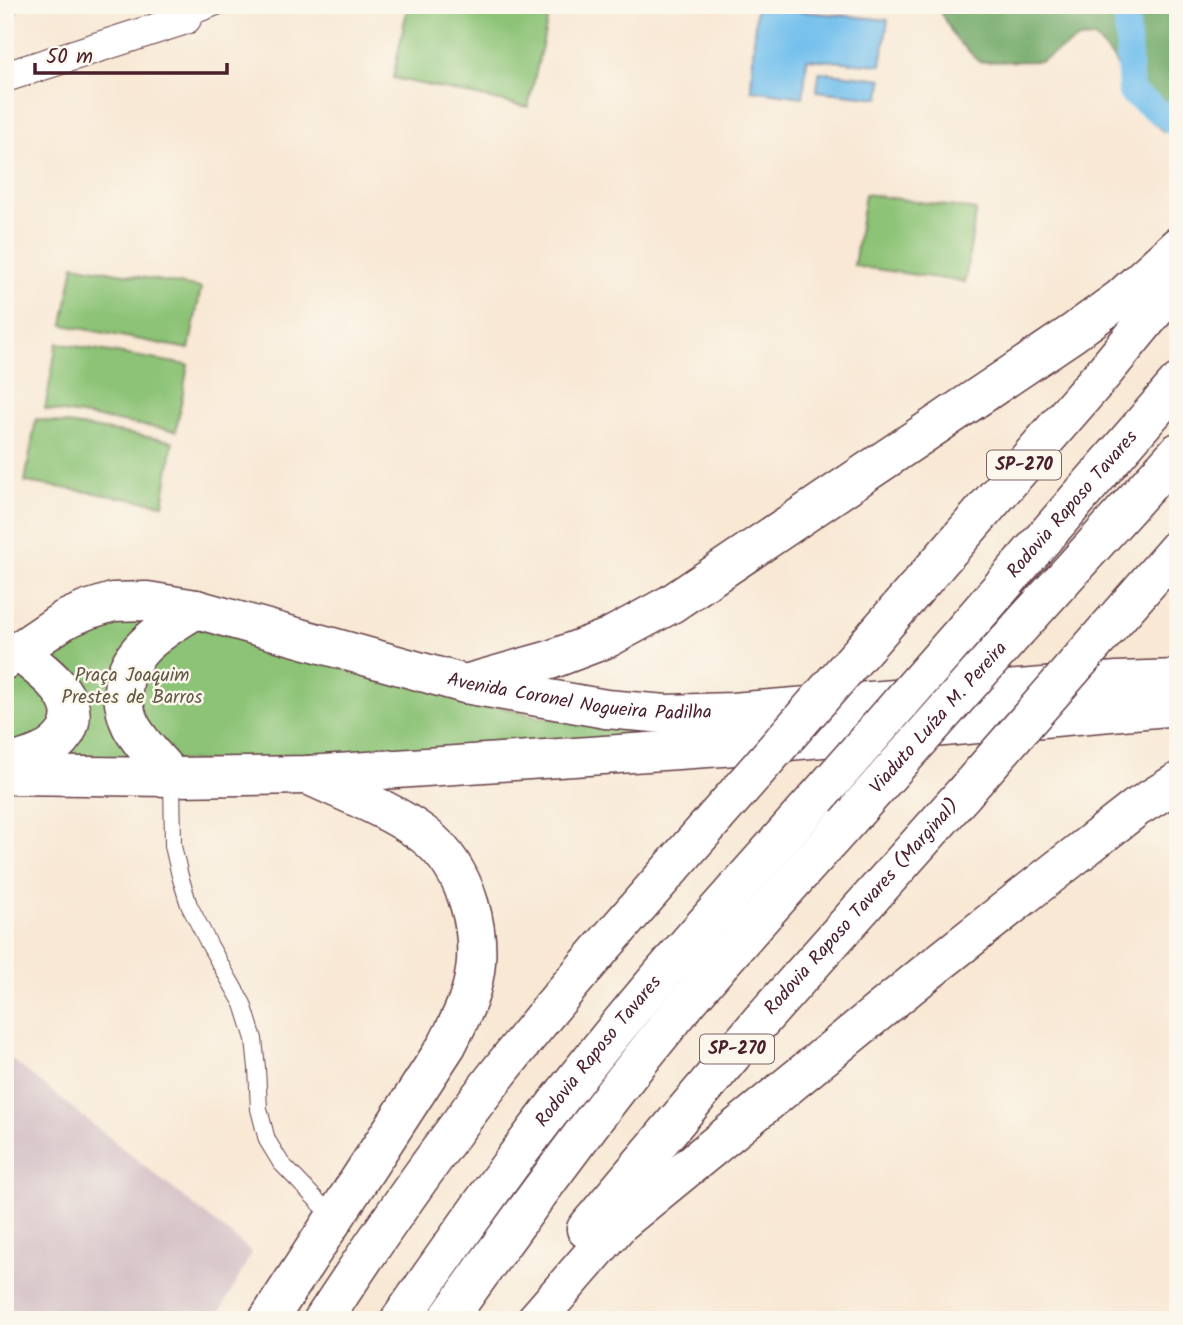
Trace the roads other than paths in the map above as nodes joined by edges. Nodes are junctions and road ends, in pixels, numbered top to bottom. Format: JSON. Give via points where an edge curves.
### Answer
{"nodes":[{"id":1,"x":222,"y":5,"type":"edge"},
{"id":2,"x":186,"y":19,"type":"joint"},
{"id":3,"x":5,"y":77,"type":"edge"},
{"id":4,"x":1178,"y":246,"type":"edge"},
{"id":5,"x":1178,"y":282,"type":"edge"},
{"id":6,"x":1178,"y":383,"type":"edge"},
{"id":7,"x":1178,"y":452,"type":"edge"},
{"id":8,"x":1178,"y":548,"type":"edge"},
{"id":9,"x":196,"y":609,"type":"junction"},
{"id":10,"x":966,"y":628,"type":"joint"},
{"id":11,"x":11,"y":656,"type":"edge"},
{"id":12,"x":1178,"y":679,"type":"edge"},
{"id":13,"x":465,"y":684,"type":"junction"},
{"id":14,"x":1178,"y":706,"type":"edge"},
{"id":15,"x":5,"y":765,"type":"edge"},
{"id":16,"x":5,"y":775,"type":"edge"},
{"id":17,"x":308,"y":775,"type":"junction"},
{"id":18,"x":172,"y":776,"type":"junction"},
{"id":19,"x":1178,"y":782,"type":"edge"},
{"id":20,"x":817,"y":798,"type":"joint"},
{"id":21,"x":860,"y":807,"type":"joint"},
{"id":22,"x":334,"y":1218,"type":"junction"},
{"id":23,"x":268,"y":1320,"type":"edge"},
{"id":24,"x":323,"y":1320,"type":"edge"},
{"id":25,"x":400,"y":1320,"type":"edge"},
{"id":26,"x":447,"y":1320,"type":"edge"},
{"id":27,"x":528,"y":1320,"type":"edge"},
{"id":28,"x":536,"y":1320,"type":"edge"}],
"edges":[{"from":1,"to":2,"type":"lane"},
{"from":2,"to":3,"type":"street"},
{"from":4,"to":13,"type":"main road","via":[[1121,298],[1073,333],[671,604],[608,638]]},
{"from":5,"to":24,"type":"main road","number":"SP-270","bridge":true,"via":[[591,960],[492,1081]]},
{"from":6,"to":10,"type":"main road","name":"Rodovia Raposo Tavares","number":"SP-270"},
{"from":7,"to":21,"type":"main road","name":"Viaduto Luíza M. Pereira","bridge":true},
{"from":8,"to":27,"type":"main road","name":"Rodovia Raposo Tavares (Marginal)","number":"SP-270","bridge":true,"via":[[630,1175],[589,1226]]},
{"from":9,"to":11,"type":"main road","name":"Avenida Coronel Nogueira Padilha","via":[[147,601],[113,602],[64,620]]},
{"from":9,"to":13,"type":"main road","name":"Avenida Coronel Nogueira Padilha"},
{"from":9,"to":18,"type":"main road","via":[[141,649],[123,686],[131,725]]},
{"from":10,"to":20,"type":"main road","name":"Viaduto Luíza M. Pereira","number":"SP-270","bridge":true},
{"from":11,"to":15,"type":"main road","via":[[45,673],[61,690],[71,715],[63,737],[54,746]]},
{"from":12,"to":13,"type":"main road","name":"Avenida Coronel Nogueira Padilha","via":[[666,715]]},
{"from":14,"to":17,"type":"main road","name":"Avenida Coronel Nogueira Padilha","via":[[723,747]]},
{"from":16,"to":18,"type":"main road","name":"Avenida Coronel Nogueira Padilha"},
{"from":17,"to":18,"type":"main road","name":"Avenida Coronel Nogueira Padilha"},
{"from":17,"to":22,"type":"main road","via":[[402,820],[425,836],[460,881],[470,904],[475,939],[471,990],[460,1021]]},
{"from":18,"to":22,"type":"lane","via":[[173,846],[180,876],[209,946],[243,1004],[254,1039],[259,1109],[267,1140],[281,1163]]},
{"from":19,"to":28,"type":"main road","via":[[1136,808],[926,973],[620,1223]]},
{"from":20,"to":25,"type":"main road","name":"Rodovia Raposo Tavares","number":"SP-270","via":[[597,1052],[488,1193]]},
{"from":21,"to":26,"type":"main road","name":"Rodovia Raposo Tavares","via":[[638,1062]]},
{"from":22,"to":23,"type":"main road"}]}
